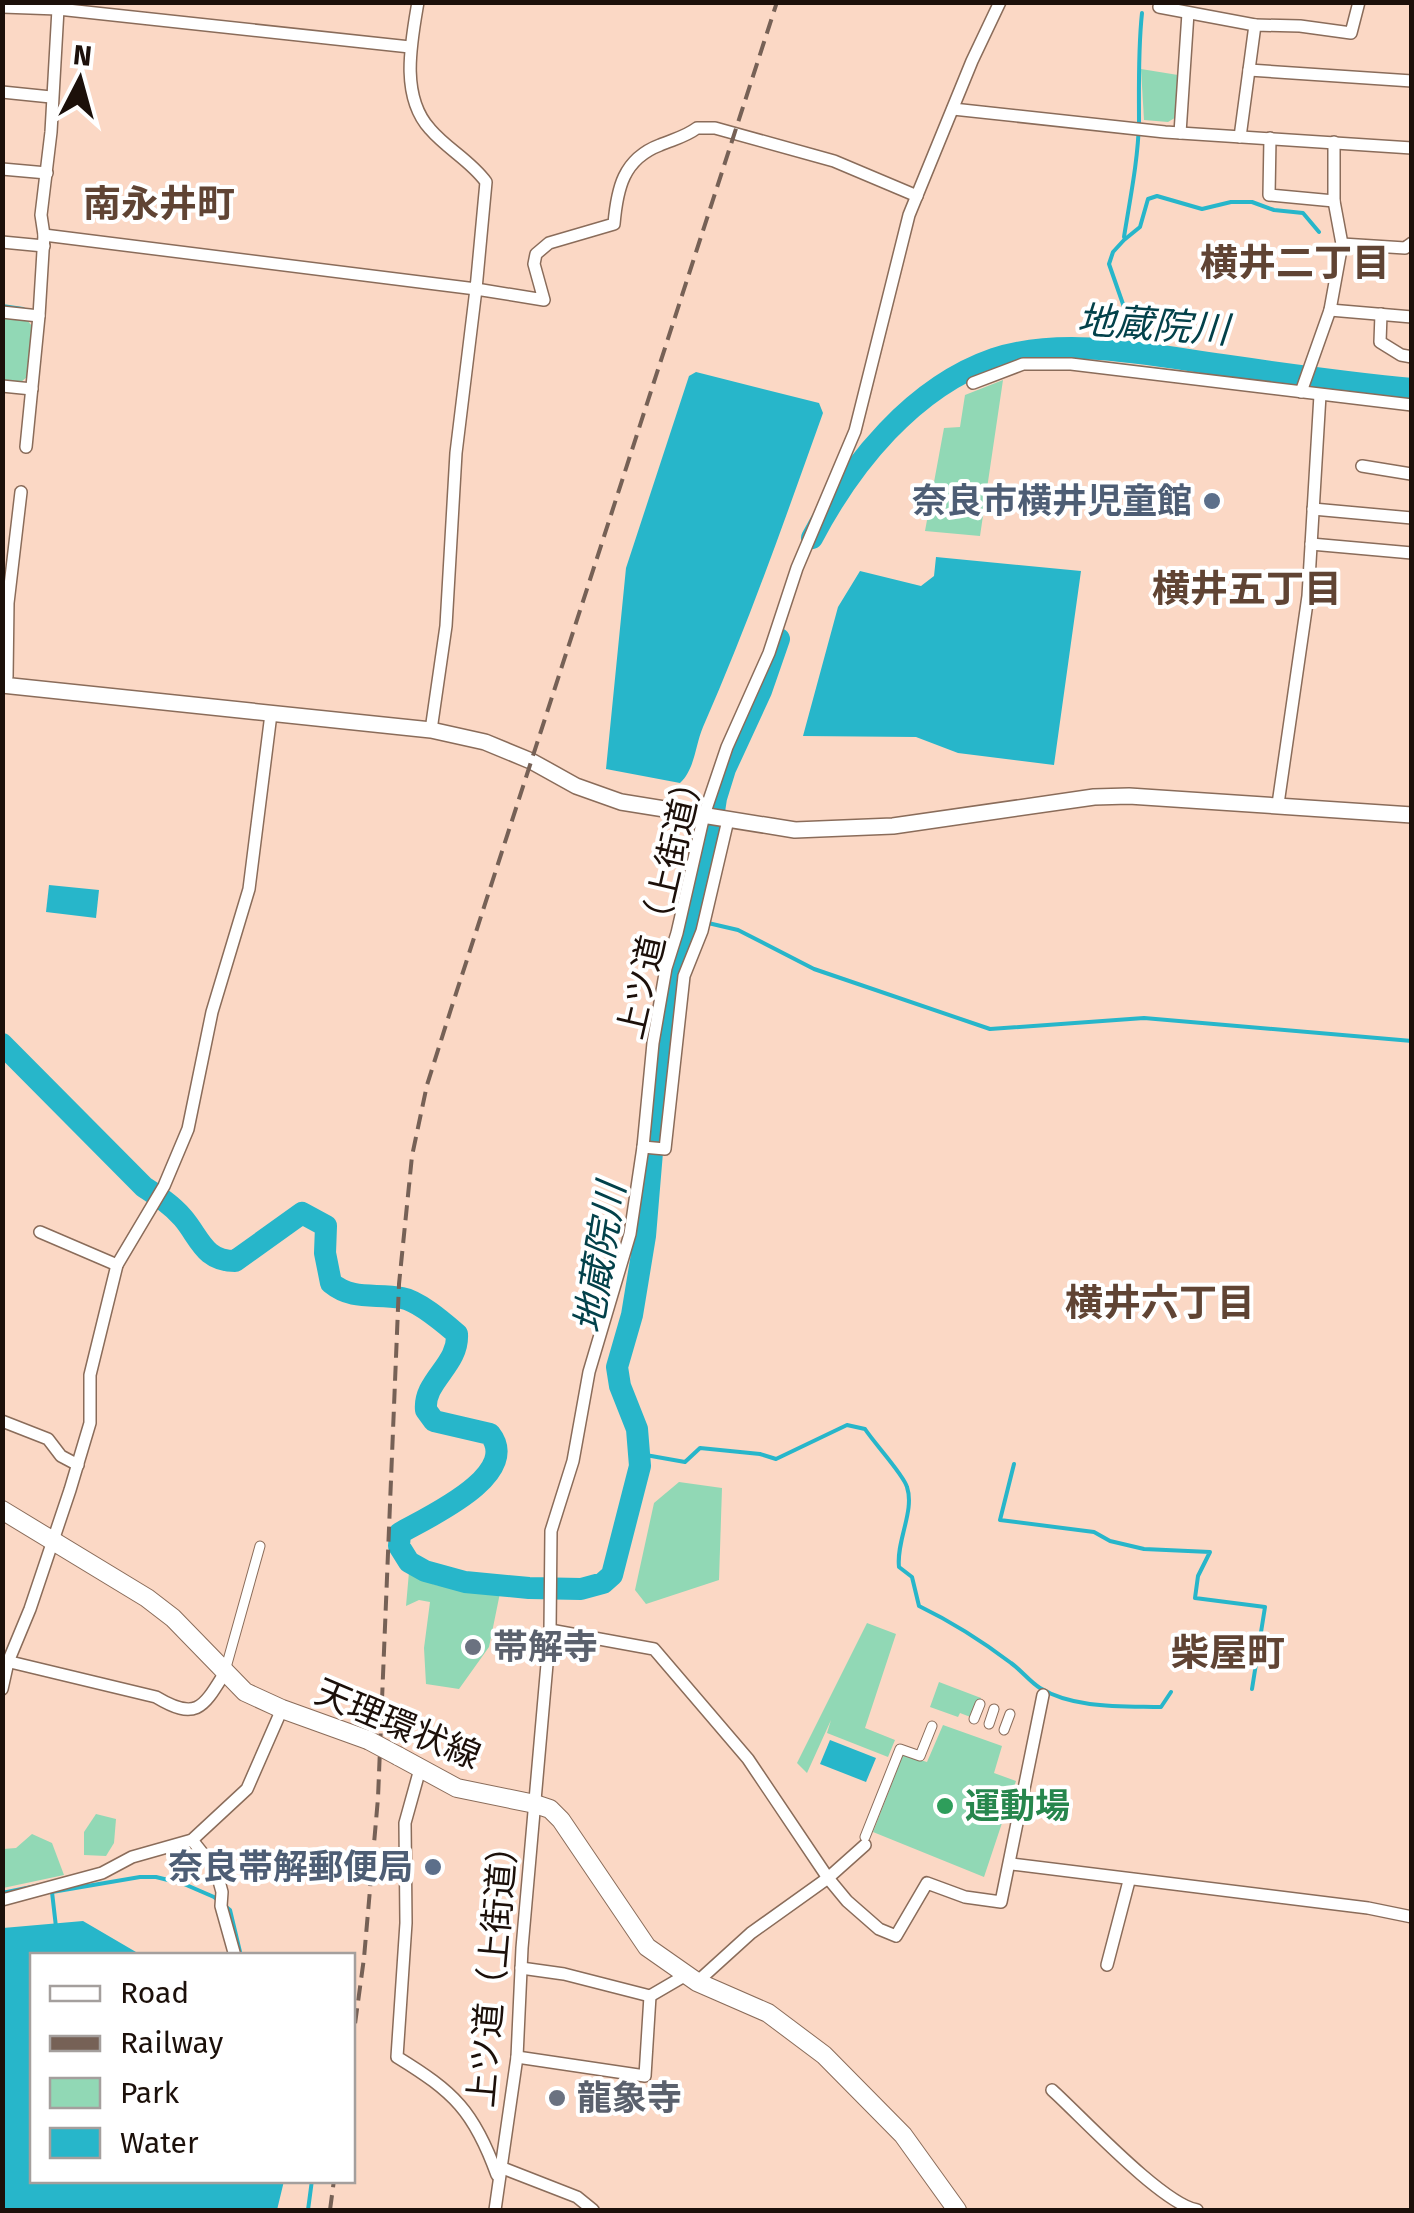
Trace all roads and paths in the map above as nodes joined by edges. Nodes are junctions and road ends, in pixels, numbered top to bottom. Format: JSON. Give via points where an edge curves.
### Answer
{"nodes":[{"id":1,"x":418,"y":2,"type":"edge"},
{"id":2,"x":1000,"y":2,"type":"edge"},
{"id":3,"x":1160,"y":2,"type":"edge"},
{"id":4,"x":1359,"y":2,"type":"edge"},
{"id":5,"x":2,"y":7,"type":"edge"},
{"id":6,"x":54,"y":7,"type":"edge"},
{"id":7,"x":1188,"y":12,"type":"junction"},
{"id":8,"x":1255,"y":25,"type":"junction"},
{"id":9,"x":410,"y":47,"type":"junction"},
{"id":10,"x":1249,"y":70,"type":"junction"},
{"id":11,"x":1412,"y":81,"type":"edge"},
{"id":12,"x":2,"y":92,"type":"edge"},
{"id":13,"x":51,"y":97,"type":"junction"},
{"id":14,"x":953,"y":109,"type":"junction"},
{"id":15,"x":1180,"y":133,"type":"junction"},
{"id":16,"x":1240,"y":136,"type":"junction"},
{"id":17,"x":1270,"y":138,"type":"junction"},
{"id":18,"x":1334,"y":142,"type":"junction"},
{"id":19,"x":1412,"y":148,"type":"edge"},
{"id":20,"x":2,"y":169,"type":"edge"},
{"id":21,"x":47,"y":173,"type":"junction"},
{"id":22,"x":917,"y":196,"type":"junction"},
{"id":23,"x":1334,"y":201,"type":"junction"},
{"id":24,"x":44,"y":240,"type":"junction"},
{"id":25,"x":2,"y":242,"type":"edge"},
{"id":26,"x":1342,"y":244,"type":"junction"},
{"id":27,"x":1409,"y":247,"type":"edge"},
{"id":28,"x":476,"y":289,"type":"junction"},
{"id":29,"x":1330,"y":310,"type":"junction"},
{"id":30,"x":2,"y":312,"type":"edge"},
{"id":31,"x":1381,"y":314,"type":"junction"},
{"id":32,"x":39,"y":316,"type":"junction"},
{"id":33,"x":1412,"y":317,"type":"edge"},
{"id":34,"x":1412,"y":356,"type":"edge"},
{"id":35,"x":973,"y":384,"type":"dead end"},
{"id":36,"x":2,"y":386,"type":"edge"},
{"id":37,"x":1303,"y":386,"type":"junction"},
{"id":38,"x":32,"y":389,"type":"junction"},
{"id":39,"x":1320,"y":395,"type":"junction"},
{"id":40,"x":1412,"y":405,"type":"edge"},
{"id":41,"x":26,"y":448,"type":"dead end"},
{"id":42,"x":1362,"y":466,"type":"dead end"},
{"id":43,"x":1411,"y":472,"type":"edge"},
{"id":44,"x":1412,"y":486,"type":"edge"},
{"id":45,"x":21,"y":492,"type":"dead end"},
{"id":46,"x":1313,"y":508,"type":"junction"},
{"id":47,"x":1412,"y":518,"type":"edge"},
{"id":48,"x":1311,"y":544,"type":"junction"},
{"id":49,"x":1412,"y":553,"type":"edge"},
{"id":50,"x":5,"y":682,"type":"edge"},
{"id":51,"x":271,"y":714,"type":"junction"},
{"id":52,"x":431,"y":730,"type":"junction"},
{"id":53,"x":1278,"y":804,"type":"junction"},
{"id":54,"x":704,"y":815,"type":"junction"},
{"id":55,"x":1412,"y":815,"type":"edge"},
{"id":56,"x":728,"y":820,"type":"junction"},
{"id":57,"x":645,"y":1148,"type":"junction"},
{"id":58,"x":40,"y":1232,"type":"dead end"},
{"id":59,"x":116,"y":1265,"type":"junction"},
{"id":60,"x":2,"y":1421,"type":"edge"},
{"id":61,"x":78,"y":1465,"type":"junction"},
{"id":62,"x":2,"y":1510,"type":"edge"},
{"id":63,"x":54,"y":1539,"type":"junction"},
{"id":64,"x":260,"y":1546,"type":"dead end"},
{"id":65,"x":550,"y":1630,"type":"junction"},
{"id":66,"x":6,"y":1661,"type":"edge"},
{"id":67,"x":224,"y":1674,"type":"junction"},
{"id":68,"x":2,"y":1688,"type":"edge"},
{"id":69,"x":1043,"y":1695,"type":"dead end"},
{"id":70,"x":980,"y":1704,"type":"dead end"},
{"id":71,"x":994,"y":1709,"type":"dead end"},
{"id":72,"x":282,"y":1710,"type":"junction"},
{"id":73,"x":1010,"y":1714,"type":"dead end"},
{"id":74,"x":974,"y":1719,"type":"dead end"},
{"id":75,"x":989,"y":1724,"type":"dead end"},
{"id":76,"x":932,"y":1726,"type":"dead end"},
{"id":77,"x":1004,"y":1730,"type":"dead end"},
{"id":78,"x":420,"y":1769,"type":"junction"},
{"id":79,"x":535,"y":1804,"type":"junction"},
{"id":80,"x":192,"y":1840,"type":"junction"},
{"id":81,"x":865,"y":1841,"type":"joint"},
{"id":82,"x":1012,"y":1864,"type":"junction"},
{"id":83,"x":828,"y":1878,"type":"junction"},
{"id":84,"x":1129,"y":1880,"type":"junction"},
{"id":85,"x":2,"y":1900,"type":"edge"},
{"id":86,"x":1412,"y":1918,"type":"edge"},
{"id":87,"x":234,"y":1953,"type":"edge"},
{"id":88,"x":1108,"y":1965,"type":"dead end"},
{"id":89,"x":521,"y":1968,"type":"junction"},
{"id":90,"x":691,"y":1979,"type":"junction"},
{"id":91,"x":650,"y":1996,"type":"junction"},
{"id":92,"x":517,"y":2056,"type":"junction"},
{"id":93,"x":1052,"y":2090,"type":"dead end"},
{"id":94,"x":499,"y":2173,"type":"junction"},
{"id":95,"x":495,"y":2210,"type":"edge"},
{"id":96,"x":593,"y":2210,"type":"edge"},
{"id":97,"x":958,"y":2210,"type":"edge"},
{"id":98,"x":1197,"y":2210,"type":"edge"}],
"edges":[{"from":1,"to":9,"type":"street"},
{"from":2,"to":14,"type":"street","name":"上ツ道（上街道）"},
{"from":3,"to":7,"type":"street","via":[[1160,8]]},
{"from":4,"to":8,"type":"street","via":[[1351,33]]},
{"from":5,"to":6,"type":"street"},
{"from":6,"to":9,"type":"street"},
{"from":6,"to":13,"type":"street"},
{"from":7,"to":8,"type":"street"},
{"from":7,"to":15,"type":"street"},
{"from":8,"to":10,"type":"street"},
{"from":9,"to":28,"type":"street","via":[[414,102],[428,128],[486,182]]},
{"from":10,"to":11,"type":"street"},
{"from":10,"to":16,"type":"street"},
{"from":12,"to":13,"type":"street"},
{"from":13,"to":21,"type":"street"},
{"from":14,"to":15,"type":"street"},
{"from":14,"to":22,"type":"street","name":"上ツ道（上街道）"},
{"from":15,"to":16,"type":"street"},
{"from":16,"to":17,"type":"street"},
{"from":17,"to":18,"type":"street"},
{"from":17,"to":23,"type":"street","via":[[1269,194]]},
{"from":18,"to":19,"type":"street"},
{"from":18,"to":23,"type":"street"},
{"from":20,"to":21,"type":"street"},
{"from":21,"to":24,"type":"street"},
{"from":22,"to":28,"type":"street","via":[[834,161],[696,128],[644,153],[626,171],[614,224],[550,243],[536,254],[544,300]]},
{"from":22,"to":54,"type":"street","name":"上ツ道（上街道）","via":[[855,431]]},
{"from":23,"to":26,"type":"street"},
{"from":24,"to":25,"type":"street"},
{"from":24,"to":28,"type":"street"},
{"from":24,"to":32,"type":"street"},
{"from":26,"to":27,"type":"street"},
{"from":26,"to":29,"type":"street"},
{"from":28,"to":52,"type":"street"},
{"from":29,"to":31,"type":"street"},
{"from":29,"to":37,"type":"street"},
{"from":30,"to":32,"type":"street"},
{"from":31,"to":33,"type":"street"},
{"from":31,"to":34,"type":"street","via":[[1380,342]]},
{"from":32,"to":38,"type":"street"},
{"from":35,"to":37,"type":"street","via":[[1023,364],[1071,364]]},
{"from":36,"to":38,"type":"street"},
{"from":37,"to":39,"type":"street"},
{"from":38,"to":41,"type":"street"},
{"from":39,"to":40,"type":"street"},
{"from":39,"to":46,"type":"street"},
{"from":42,"to":43,"type":"street"},
{"from":43,"to":44,"type":"street"},
{"from":45,"to":50,"type":"street"},
{"from":46,"to":47,"type":"street"},
{"from":46,"to":48,"type":"street"},
{"from":48,"to":49,"type":"street"},
{"from":48,"to":53,"type":"street"},
{"from":50,"to":51,"type":"street"},
{"from":51,"to":52,"type":"street"},
{"from":51,"to":59,"type":"street","via":[[249,889],[212,1012],[188,1129],[164,1186]]},
{"from":52,"to":54,"type":"street","via":[[484,742],[621,802]]},
{"from":53,"to":55,"type":"street"},
{"from":53,"to":56,"type":"street","via":[[1094,797],[851,830]]},
{"from":54,"to":56,"type":"street"},
{"from":54,"to":57,"type":"street","name":"上ツ道（上街道）","via":[[659,1001]]},
{"from":56,"to":57,"type":"street","via":[[702,931],[684,976],[665,1149]]},
{"from":57,"to":65,"type":"street","name":"上ツ道（上街道）","via":[[630,1234],[552,1530]]},
{"from":58,"to":59,"type":"street"},
{"from":59,"to":61,"type":"street","via":[[90,1375],[90,1423]]},
{"from":60,"to":61,"type":"street","via":[[48,1439]]},
{"from":61,"to":63,"type":"street"},
{"from":62,"to":63,"type":"main road","name":"天理環状線"},
{"from":63,"to":66,"type":"street"},
{"from":63,"to":67,"type":"main road","name":"天理環状線","via":[[174,1618]]},
{"from":64,"to":67,"type":"street"},
{"from":65,"to":79,"type":"street","name":"上ツ道（上街道）"},
{"from":65,"to":83,"type":"street","via":[[654,1649],[748,1759]]},
{"from":66,"to":67,"type":"street","via":[[194,1711]]},
{"from":66,"to":68,"type":"street"},
{"from":67,"to":72,"type":"main road","name":"天理環状線"},
{"from":69,"to":82,"type":"street"},
{"from":70,"to":74,"type":"street"},
{"from":71,"to":75,"type":"street"},
{"from":72,"to":78,"type":"main road","name":"天理環状線","bridge":true,"via":[[368,1740]]},
{"from":72,"to":80,"type":"street","via":[[247,1789]]},
{"from":73,"to":77,"type":"street"},
{"from":76,"to":81,"type":"street","via":[[920,1756],[900,1749]]},
{"from":78,"to":79,"type":"main road","name":"天理環状線","via":[[476,1794]]},
{"from":78,"to":94,"type":"street","via":[[404,1823],[397,2057],[470,2115]]},
{"from":79,"to":89,"type":"street","name":"上ツ道（上街道）"},
{"from":79,"to":90,"type":"main road","via":[[562,1820],[647,1948]]},
{"from":80,"to":85,"type":"street","via":[[132,1857],[102,1874]]},
{"from":80,"to":87,"type":"street","via":[[216,1870]]},
{"from":81,"to":83,"type":"street"},
{"from":82,"to":83,"type":"street","via":[[1001,1902],[927,1883],[896,1936],[866,1919]]},
{"from":82,"to":84,"type":"street"},
{"from":83,"to":90,"type":"street"},
{"from":84,"to":86,"type":"street"},
{"from":84,"to":88,"type":"street"},
{"from":89,"to":91,"type":"street"},
{"from":89,"to":92,"type":"street","name":"上ツ道（上街道）"},
{"from":90,"to":91,"type":"street"},
{"from":90,"to":97,"type":"main road","via":[[768,2013],[824,2055],[903,2135]]},
{"from":91,"to":92,"type":"street","via":[[646,2076]]},
{"from":92,"to":94,"type":"street","name":"上ツ道（上街道）"},
{"from":93,"to":98,"type":"street","via":[[1094,2134],[1172,2198]]},
{"from":94,"to":95,"type":"street","name":"上ツ道（上街道）"},
{"from":94,"to":96,"type":"street","via":[[577,2198]]}]}
